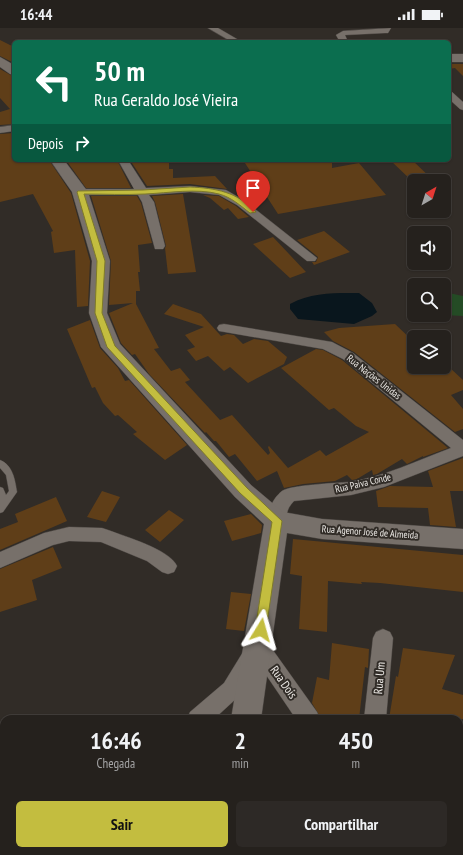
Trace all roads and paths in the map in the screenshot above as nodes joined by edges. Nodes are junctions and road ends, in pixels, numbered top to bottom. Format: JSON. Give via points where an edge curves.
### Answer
{"nodes":[{"id":1,"x":212,"y":28,"type":"edge"},
{"id":2,"x":387,"y":28,"type":"edge"},
{"id":3,"x":234,"y":40,"type":"edge"},
{"id":4,"x":343,"y":40,"type":"edge"},
{"id":5,"x":451,"y":58,"type":"edge"},
{"id":6,"x":463,"y":58,"type":"edge"},
{"id":7,"x":0,"y":61,"type":"edge"},
{"id":8,"x":12,"y":70,"type":"edge"},
{"id":9,"x":451,"y":96,"type":"edge"},
{"id":10,"x":463,"y":107,"type":"edge"},
{"id":11,"x":12,"y":128,"type":"edge"},
{"id":12,"x":0,"y":130,"type":"edge"},
{"id":13,"x":59,"y":162,"type":"edge"},
{"id":14,"x":124,"y":162,"type":"edge"},
{"id":15,"x":80,"y":192,"type":"junction"},
{"id":16,"x":143,"y":192,"type":"junction"},
{"id":17,"x":159,"y":246,"type":"dead end"},
{"id":18,"x":311,"y":258,"type":"dead end"},
{"id":19,"x":224,"y":328,"type":"dead end"},
{"id":20,"x":463,"y":449,"type":"edge"},
{"id":21,"x":0,"y":463,"type":"edge"},
{"id":22,"x":0,"y":490,"type":"edge"},
{"id":23,"x":0,"y":504,"type":"edge"},
{"id":24,"x":0,"y":510,"type":"edge"},
{"id":25,"x":277,"y":521,"type":"junction"},
{"id":26,"x":463,"y":540,"type":"edge"},
{"id":27,"x":0,"y":560,"type":"edge"},
{"id":28,"x":168,"y":566,"type":"dead end"},
{"id":29,"x":383,"y":638,"type":"dead end"},
{"id":30,"x":258,"y":646,"type":"junction"},
{"id":31,"x":203,"y":715,"type":"edge"},
{"id":32,"x":247,"y":715,"type":"edge"},
{"id":33,"x":306,"y":715,"type":"edge"},
{"id":34,"x":375,"y":715,"type":"edge"}],
"edges":[{"from":1,"to":3,"type":"street"},
{"from":2,"to":4,"type":"street","via":[[385,31],[343,33],[340,35]]},
{"from":5,"to":6,"type":"street"},
{"from":7,"to":8,"type":"street"},
{"from":9,"to":10,"type":"street"},
{"from":11,"to":12,"type":"street"},
{"from":13,"to":15,"type":"street"},
{"from":14,"to":16,"type":"street"},
{"from":15,"to":16,"type":"street"},
{"from":15,"to":25,"type":"street","via":[[101,261],[98,313],[111,347],[244,491]]},
{"from":16,"to":17,"type":"street"},
{"from":16,"to":18,"type":"street","via":[[190,189],[222,192],[241,202]]},
{"from":19,"to":20,"type":"street","name":"Rua Nações Unidas","via":[[327,345],[348,356]]},
{"from":20,"to":25,"type":"street","name":"Rua Paiva Conde","via":[[384,480],[351,488],[289,495],[279,505]]},
{"from":21,"to":24,"type":"lane","via":[[10,474],[13,492]]},
{"from":22,"to":23,"type":"lane","via":[[4,497]]},
{"from":25,"to":26,"type":"street","name":"Rua Agenor José de Almeida","via":[[322,529]]},
{"from":25,"to":30,"type":"street"},
{"from":27,"to":28,"type":"street","via":[[50,538],[69,534],[102,535],[152,556]]},
{"from":29,"to":34,"type":"street","name":"Rua Um"},
{"from":30,"to":31,"type":"street","via":[[232,690]]},
{"from":30,"to":32,"type":"street"},
{"from":30,"to":33,"type":"street","name":"Rua Dois"}]}
